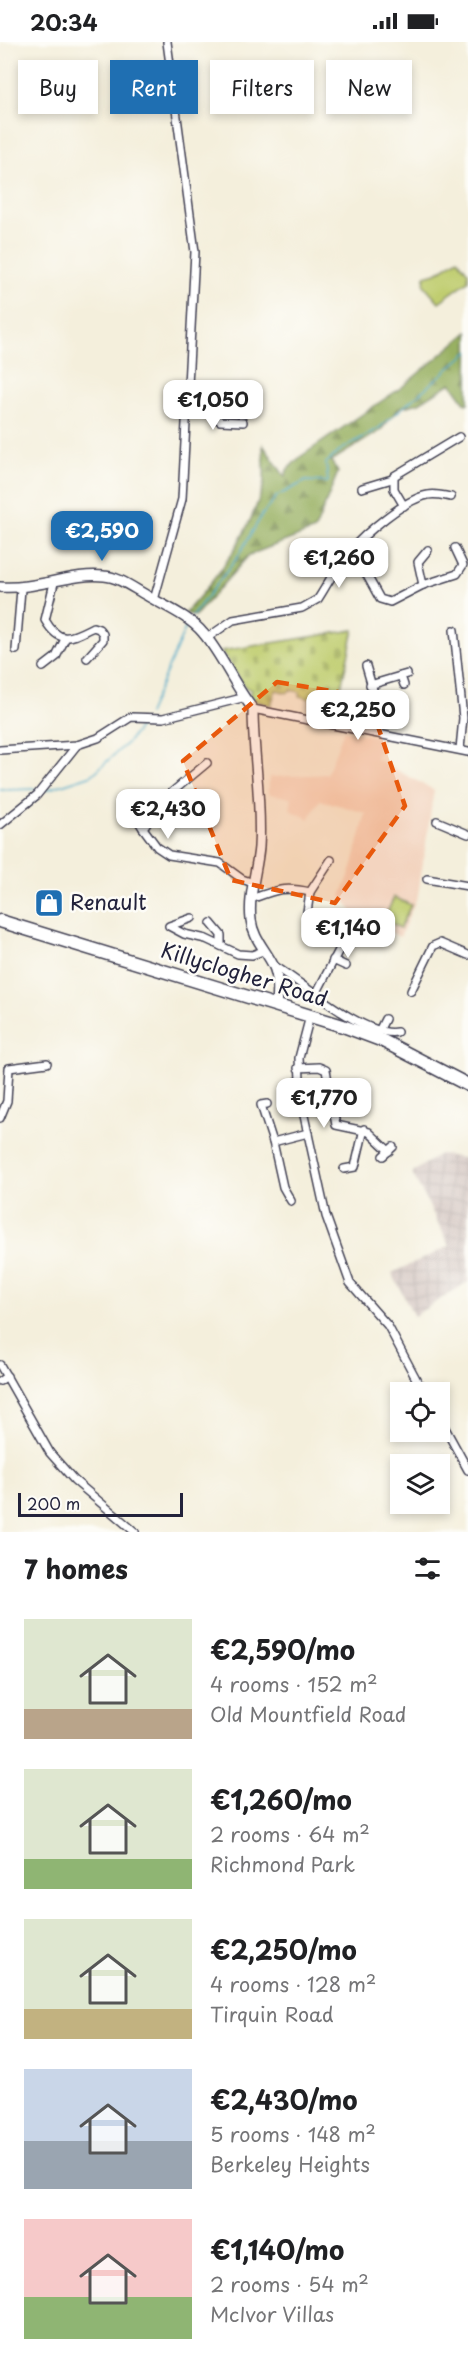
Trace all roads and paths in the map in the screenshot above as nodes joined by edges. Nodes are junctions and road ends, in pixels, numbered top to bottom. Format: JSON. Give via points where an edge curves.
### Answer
{"nodes":[{"id":1,"x":167,"y":42,"type":"edge"},
{"id":2,"x":187,"y":409,"type":"junction"},
{"id":3,"x":243,"y":422,"type":"dead end"},
{"id":4,"x":459,"y":437,"type":"dead end"},
{"id":5,"x":392,"y":479,"type":"junction"},
{"id":6,"x":362,"y":488,"type":"dead end"},
{"id":7,"x":451,"y":497,"type":"dead end"},
{"id":8,"x":404,"y":506,"type":"junction"},
{"id":9,"x":455,"y":548,"type":"dead end"},
{"id":10,"x":428,"y":550,"type":"dead end"},
{"id":11,"x":345,"y":557,"type":"junction"},
{"id":12,"x":54,"y":583,"type":"junction"},
{"id":13,"x":423,"y":585,"type":"junction"},
{"id":14,"x":0,"y":587,"type":"edge"},
{"id":15,"x":21,"y":589,"type":"junction"},
{"id":16,"x":154,"y":600,"type":"junction"},
{"id":17,"x":454,"y":630,"type":"dead end"},
{"id":18,"x":207,"y":638,"type":"junction"},
{"id":19,"x":65,"y":639,"type":"junction"},
{"id":20,"x":16,"y":650,"type":"dead end"},
{"id":21,"x":87,"y":658,"type":"dead end"},
{"id":22,"x":366,"y":666,"type":"dead end"},
{"id":23,"x":43,"y":667,"type":"dead end"},
{"id":24,"x":370,"y":685,"type":"junction"},
{"id":25,"x":404,"y":685,"type":"dead end"},
{"id":26,"x":242,"y":698,"type":"junction"},
{"id":27,"x":253,"y":709,"type":"junction"},
{"id":28,"x":377,"y":732,"type":"junction"},
{"id":29,"x":77,"y":745,"type":"junction"},
{"id":30,"x":460,"y":749,"type":"junction"},
{"id":31,"x":0,"y":750,"type":"edge"},
{"id":32,"x":468,"y":752,"type":"edge"},
{"id":33,"x":207,"y":763,"type":"dead end"},
{"id":34,"x":127,"y":803,"type":"dead end"},
{"id":35,"x":437,"y":821,"type":"dead end"},
{"id":36,"x":0,"y":825,"type":"edge"},
{"id":37,"x":143,"y":828,"type":"junction"},
{"id":38,"x":468,"y":834,"type":"edge"},
{"id":39,"x":331,"y":860,"type":"dead end"},
{"id":40,"x":427,"y":879,"type":"dead end"},
{"id":41,"x":254,"y":883,"type":"junction"},
{"id":42,"x":468,"y":886,"type":"edge"},
{"id":43,"x":310,"y":892,"type":"junction"},
{"id":44,"x":251,"y":899,"type":"junction"},
{"id":45,"x":307,"y":912,"type":"dead end"},
{"id":46,"x":192,"y":918,"type":"dead end"},
{"id":47,"x":0,"y":921,"type":"edge"},
{"id":48,"x":211,"y":923,"type":"dead end"},
{"id":49,"x":385,"y":937,"type":"dead end"},
{"id":50,"x":221,"y":946,"type":"junction"},
{"id":51,"x":263,"y":951,"type":"junction"},
{"id":52,"x":468,"y":955,"type":"edge"},
{"id":53,"x":333,"y":960,"type":"junction"},
{"id":54,"x":273,"y":965,"type":"junction"},
{"id":55,"x":346,"y":966,"type":"dead end"},
{"id":56,"x":411,"y":991,"type":"dead end"},
{"id":57,"x":315,"y":996,"type":"junction"},
{"id":58,"x":277,"y":1005,"type":"junction"},
{"id":59,"x":310,"y":1016,"type":"junction"},
{"id":60,"x":385,"y":1019,"type":"dead end"},
{"id":61,"x":380,"y":1029,"type":"junction"},
{"id":62,"x":397,"y":1032,"type":"dead end"},
{"id":63,"x":47,"y":1063,"type":"dead end"},
{"id":64,"x":298,"y":1068,"type":"junction"},
{"id":65,"x":468,"y":1085,"type":"edge"},
{"id":66,"x":267,"y":1104,"type":"dead end"},
{"id":67,"x":0,"y":1118,"type":"edge"},
{"id":68,"x":364,"y":1129,"type":"junction"},
{"id":69,"x":308,"y":1133,"type":"junction"},
{"id":70,"x":273,"y":1142,"type":"junction"},
{"id":71,"x":389,"y":1151,"type":"dead end"},
{"id":72,"x":344,"y":1169,"type":"dead end"},
{"id":73,"x":291,"y":1201,"type":"dead end"},
{"id":74,"x":0,"y":1365,"type":"edge"},
{"id":75,"x":7,"y":1376,"type":"junction"},
{"id":76,"x":0,"y":1382,"type":"edge"},
{"id":77,"x":417,"y":1382,"type":"edge"},
{"id":78,"x":450,"y":1437,"type":"edge"},
{"id":79,"x":468,"y":1470,"type":"edge"},
{"id":80,"x":135,"y":1532,"type":"edge"}],
"edges":[{"from":1,"to":2,"type":"street","via":[[195,252]]},
{"from":2,"to":3,"type":"street","via":[[210,413],[220,422]]},
{"from":2,"to":16,"type":"street","via":[[182,499]]},
{"from":4,"to":5,"type":"street"},
{"from":5,"to":6,"type":"street"},
{"from":5,"to":8,"type":"street"},
{"from":7,"to":8,"type":"street","via":[[432,494]]},
{"from":8,"to":11,"type":"street"},
{"from":9,"to":13,"type":"street","via":[[461,570],[449,578]]},
{"from":10,"to":13,"type":"street","via":[[418,562]]},
{"from":11,"to":13,"type":"street","via":[[364,570],[375,594],[384,601],[396,600]]},
{"from":11,"to":18,"type":"street","via":[[313,603],[233,620]]},
{"from":12,"to":15,"type":"street"},
{"from":12,"to":16,"type":"street","via":[[105,576]]},
{"from":12,"to":19,"type":"street","via":[[45,620]]},
{"from":14,"to":15,"type":"street"},
{"from":15,"to":20,"type":"street","via":[[13,640]]},
{"from":16,"to":18,"type":"street","via":[[189,621]]},
{"from":17,"to":30,"type":"street","via":[[463,718]]},
{"from":18,"to":26,"type":"street"},
{"from":19,"to":21,"type":"street","via":[[99,628],[103,640]]},
{"from":19,"to":23,"type":"street","via":[[56,657]]},
{"from":22,"to":24,"type":"street"},
{"from":24,"to":25,"type":"street","via":[[404,675]]},
{"from":24,"to":28,"type":"street","via":[[380,714]]},
{"from":26,"to":27,"type":"street"},
{"from":26,"to":29,"type":"street","via":[[163,718],[131,717],[98,738]]},
{"from":27,"to":28,"type":"street"},
{"from":27,"to":41,"type":"street","via":[[259,846]]},
{"from":28,"to":30,"type":"street"},
{"from":29,"to":31,"type":"street"},
{"from":29,"to":36,"type":"street","via":[[41,789]]},
{"from":30,"to":32,"type":"street"},
{"from":33,"to":37,"type":"street","via":[[165,798]]},
{"from":34,"to":37,"type":"street"},
{"from":35,"to":38,"type":"street"},
{"from":37,"to":41,"type":"street","via":[[157,847],[169,855],[220,863]]},
{"from":39,"to":43,"type":"street"},
{"from":40,"to":42,"type":"street"},
{"from":41,"to":44,"type":"street"},
{"from":43,"to":44,"type":"street","via":[[283,888]]},
{"from":43,"to":45,"type":"street"},
{"from":44,"to":51,"type":"street","via":[[251,922]]},
{"from":46,"to":50,"type":"street","via":[[169,926]]},
{"from":47,"to":58,"type":"highway","name":"Killyclogher Road"},
{"from":48,"to":50,"type":"street","via":[[221,935]]},
{"from":49,"to":53,"type":"street","via":[[364,926],[352,925]]},
{"from":50,"to":51,"type":"street","via":[[238,954]]},
{"from":51,"to":54,"type":"street"},
{"from":52,"to":56,"type":"street","via":[[440,943],[433,946]]},
{"from":53,"to":55,"type":"street"},
{"from":53,"to":57,"type":"street"},
{"from":54,"to":57,"type":"street"},
{"from":54,"to":58,"type":"street"},
{"from":57,"to":61,"type":"street"},
{"from":58,"to":59,"type":"highway","name":"Killyclogher Road"},
{"from":59,"to":64,"type":"street"},
{"from":59,"to":65,"type":"highway","name":"Killyclogher Road","via":[[383,1041]]},
{"from":60,"to":61,"type":"street"},
{"from":61,"to":62,"type":"street"},
{"from":63,"to":67,"type":"street","via":[[9,1068],[7,1101]]},
{"from":64,"to":68,"type":"street","via":[[319,1067],[326,1071],[336,1125]]},
{"from":64,"to":69,"type":"street"},
{"from":66,"to":70,"type":"street","via":[[261,1105]]},
{"from":68,"to":71,"type":"street"},
{"from":68,"to":72,"type":"street","via":[[355,1167]]},
{"from":69,"to":70,"type":"street"},
{"from":69,"to":77,"type":"street","via":[[326,1216],[350,1283],[382,1318]]},
{"from":70,"to":73,"type":"street","via":[[283,1187]]},
{"from":74,"to":75,"type":"street"},
{"from":75,"to":76,"type":"street"},
{"from":75,"to":80,"type":"street","via":[[50,1453],[74,1480]]},
{"from":78,"to":79,"type":"street"}]}
